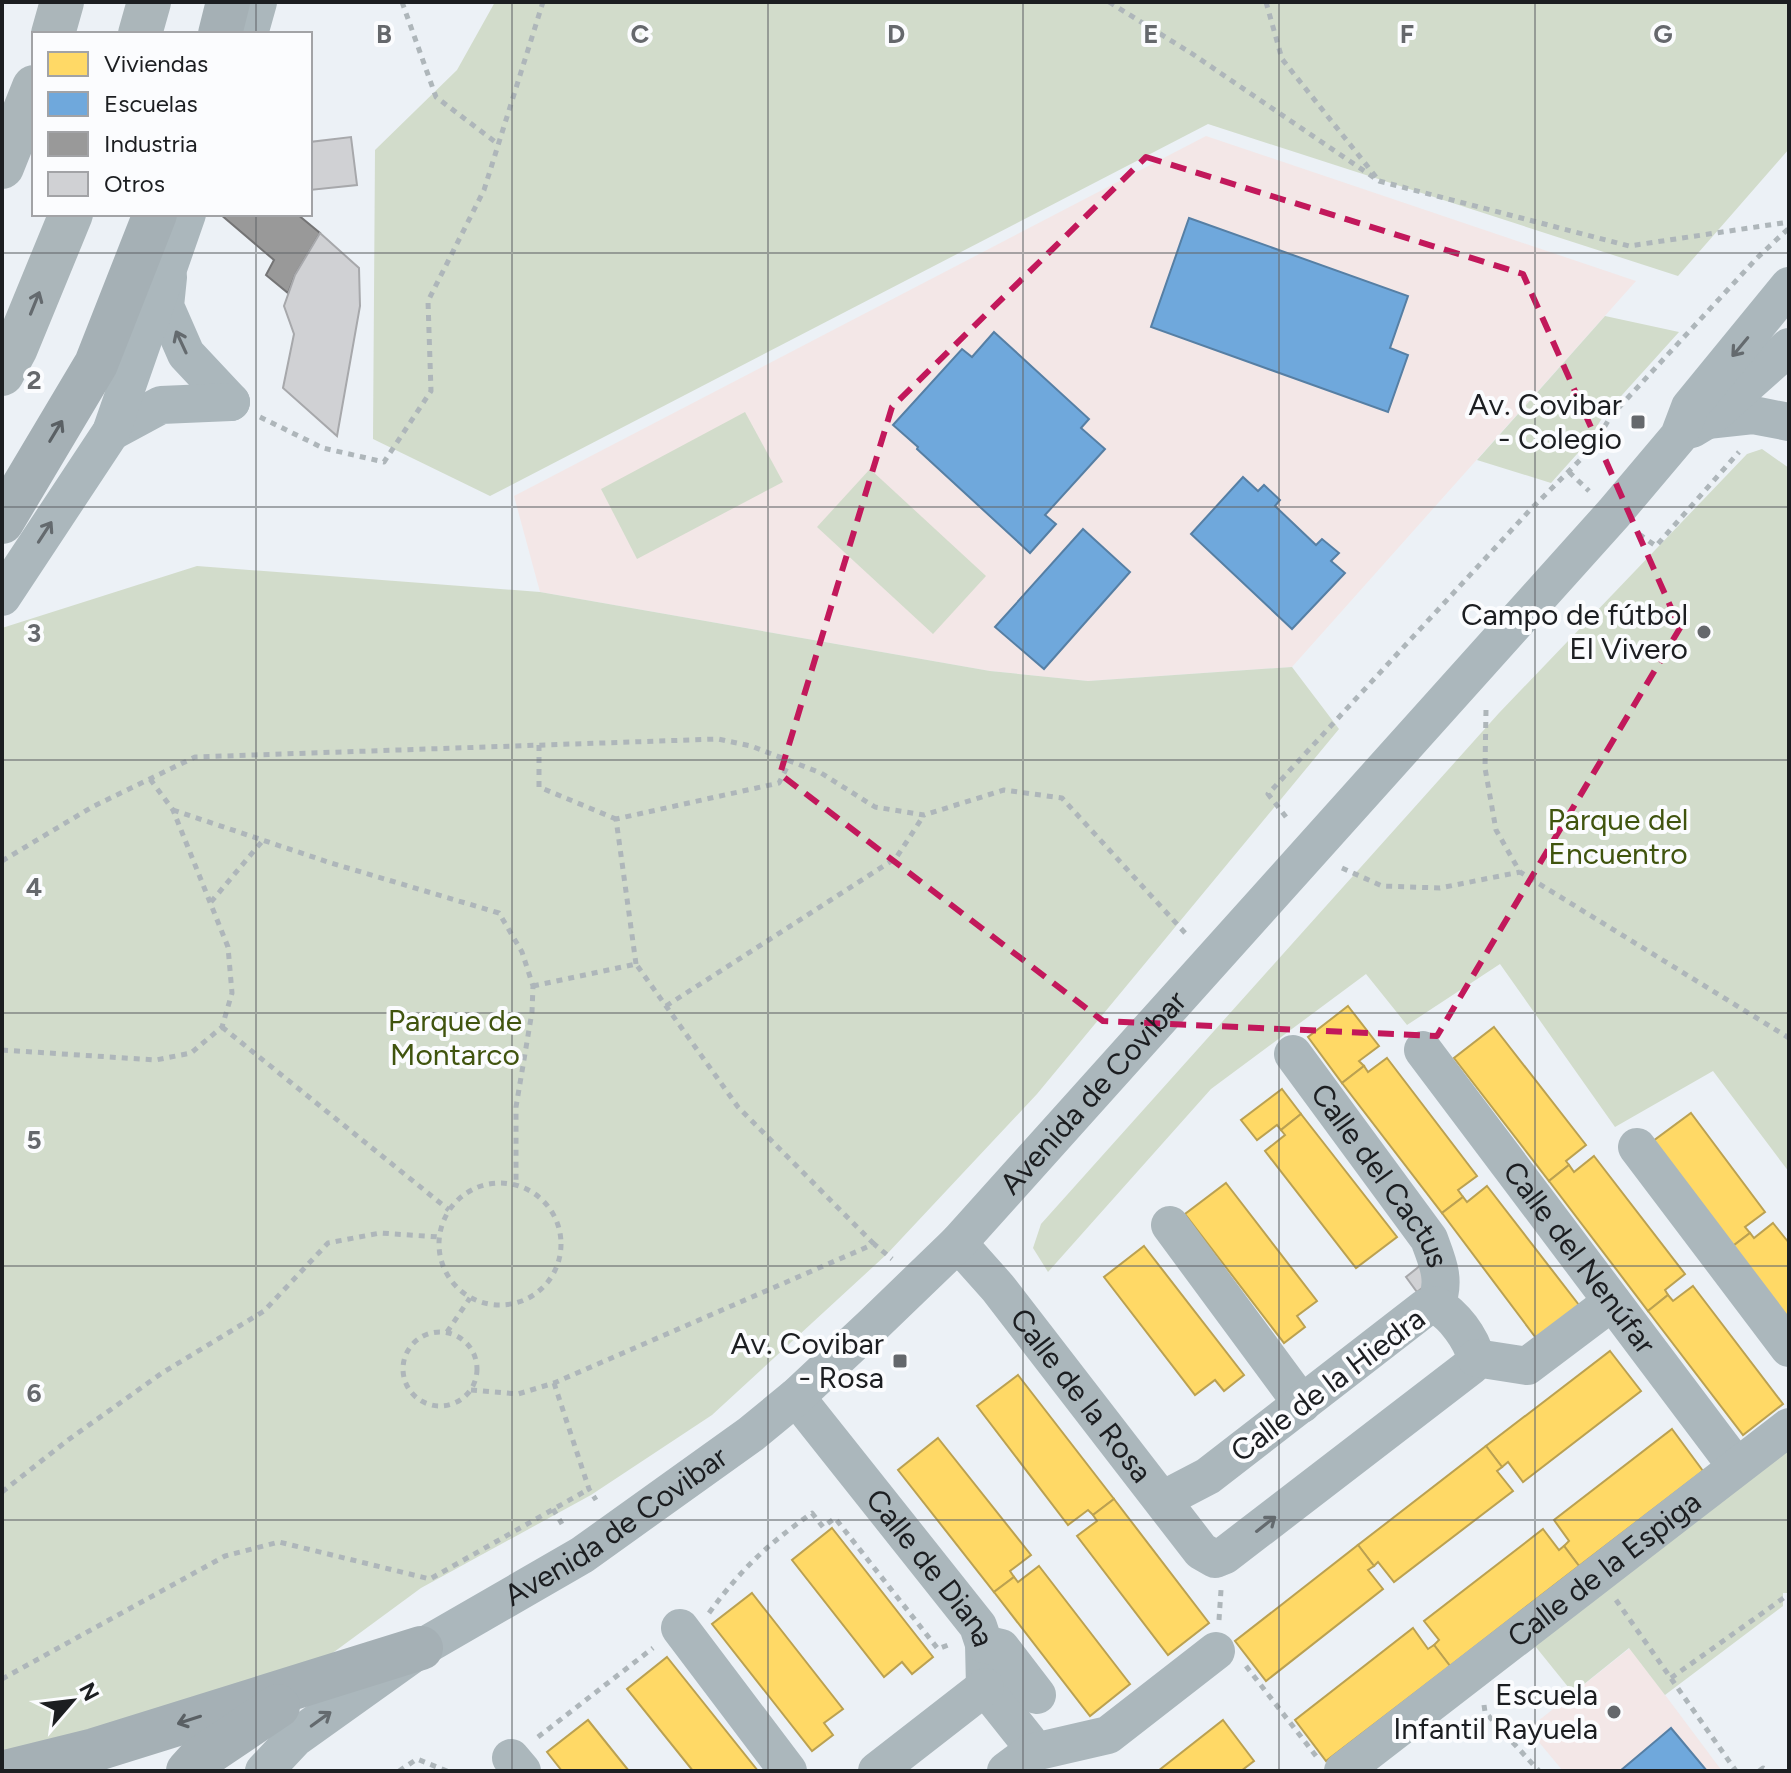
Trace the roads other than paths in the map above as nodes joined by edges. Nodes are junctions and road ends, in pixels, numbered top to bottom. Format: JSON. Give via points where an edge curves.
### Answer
{"nodes":[{"id":1,"x":62,"y":2,"type":"edge"},
{"id":2,"x":149,"y":2,"type":"edge"},
{"id":3,"x":228,"y":2,"type":"edge"},
{"id":4,"x":258,"y":2,"type":"edge"},
{"id":5,"x":54,"y":32,"type":"edge"},
{"id":6,"x":141,"y":32,"type":"edge"},
{"id":7,"x":220,"y":32,"type":"edge"},
{"id":8,"x":250,"y":32,"type":"edge"},
{"id":9,"x":32,"y":92,"type":"edge"},
{"id":10,"x":2,"y":167,"type":"edge"},
{"id":11,"x":70,"y":216,"type":"edge"},
{"id":12,"x":154,"y":216,"type":"edge"},
{"id":13,"x":186,"y":216,"type":"edge"},
{"id":14,"x":170,"y":258,"type":"junction"},
{"id":15,"x":1789,"y":286,"type":"edge"},
{"id":16,"x":1789,"y":347,"type":"edge"},
{"id":17,"x":2,"y":374,"type":"edge"},
{"id":18,"x":1789,"y":422,"type":"edge"},
{"id":19,"x":1693,"y":428,"type":"junction"},
{"id":20,"x":111,"y":432,"type":"junction"},
{"id":21,"x":2,"y":522,"type":"edge"},
{"id":22,"x":2,"y":597,"type":"edge"},
{"id":23,"x":1423,"y":1050,"type":"dead end"},
{"id":24,"x":1293,"y":1054,"type":"dead end"},
{"id":25,"x":1637,"y":1147,"type":"dead end"},
{"id":26,"x":1170,"y":1225,"type":"dead end"},
{"id":27,"x":958,"y":1243,"type":"junction"},
{"id":28,"x":1612,"y":1302,"type":"junction"},
{"id":29,"x":1436,"y":1305,"type":"junction"},
{"id":30,"x":1789,"y":1348,"type":"edge"},
{"id":31,"x":1476,"y":1358,"type":"junction"},
{"id":32,"x":796,"y":1397,"type":"junction"},
{"id":33,"x":1302,"y":1404,"type":"junction"},
{"id":34,"x":1789,"y":1427,"type":"edge"},
{"id":35,"x":1736,"y":1466,"type":"junction"},
{"id":36,"x":1162,"y":1500,"type":"junction"},
{"id":37,"x":680,"y":1628,"type":"road end"},
{"id":38,"x":966,"y":1645,"type":"junction"},
{"id":39,"x":421,"y":1648,"type":"junction"},
{"id":40,"x":1216,"y":1651,"type":"road end"},
{"id":41,"x":316,"y":1680,"type":"junction"},
{"id":42,"x":985,"y":1687,"type":"junction"},
{"id":43,"x":1037,"y":1695,"type":"dead end"},
{"id":44,"x":1018,"y":1762,"type":"edge"},
{"id":45,"x":1331,"y":1765,"type":"edge"},
{"id":46,"x":9,"y":1771,"type":"edge"},
{"id":47,"x":188,"y":1771,"type":"edge"},
{"id":48,"x":264,"y":1771,"type":"edge"},
{"id":49,"x":788,"y":1771,"type":"edge"},
{"id":50,"x":877,"y":1771,"type":"edge"}],
"edges":[{"from":1,"to":5,"type":"highway"},
{"from":2,"to":6,"type":"highway"},
{"from":3,"to":7,"type":"main road"},
{"from":4,"to":8,"type":"street"},
{"from":9,"to":10,"type":"highway"},
{"from":17,"to":11,"type":"highway","one_way":true},
{"from":21,"to":12,"type":"main road","one_way":true,"via":[[96,364]]},
{"from":13,"to":14,"type":"street"},
{"from":14,"to":20,"type":"street"},
{"from":20,"to":14,"type":"street","one_way":true,"via":[[161,405],[231,402],[186,354],[165,306]]},
{"from":15,"to":19,"type":"street","name":"Avenida de Covibar","one_way":true,"via":[[1690,407]]},
{"from":16,"to":19,"type":"street","name":"Avenida de Covibar"},
{"from":18,"to":19,"type":"street","via":[[1753,415]]},
{"from":19,"to":27,"type":"street","name":"Avenida de Covibar"},
{"from":22,"to":20,"type":"street","one_way":true},
{"from":23,"to":28,"type":"street","name":"Calle del Nenúfar"},
{"from":24,"to":29,"type":"street","name":"Calle del Cactus","via":[[1429,1239],[1442,1272]]},
{"from":25,"to":30,"type":"street"},
{"from":26,"to":33,"type":"street"},
{"from":27,"to":32,"type":"street","name":"Avenida de Covibar"},
{"from":27,"to":36,"type":"street","name":"Calle de la Rosa"},
{"from":28,"to":31,"type":"street","via":[[1527,1366]]},
{"from":28,"to":35,"type":"street","name":"Calle del Nenúfar"},
{"from":29,"to":31,"type":"street","name":"Calle de la Hiedra","via":[[1473,1345]]},
{"from":29,"to":33,"type":"street","name":"Calle de la Hiedra","via":[[1425,1308]]},
{"from":36,"to":31,"type":"street","name":"Calle de la Rosa","one_way":true,"via":[[1201,1551],[1215,1559],[1225,1555]]},
{"from":32,"to":38,"type":"street","name":"Calle de Diana","via":[[978,1626]]},
{"from":32,"to":39,"type":"street","name":"Avenida de Covibar","via":[[582,1555]]},
{"from":33,"to":36,"type":"street","name":"Calle de la Hiedra","via":[[1208,1476]]},
{"from":34,"to":35,"type":"street","name":"Calle de la Espiga"},
{"from":35,"to":45,"type":"street","name":"Calle de la Espiga","via":[[1482,1665]]},
{"from":37,"to":49,"type":"street"},
{"from":38,"to":42,"type":"street","name":"Calle de Diana"},
{"from":38,"to":43,"type":"street","via":[[1001,1648]]},
{"from":39,"to":41,"type":"main road","name":"Avenida de Covibar"},
{"from":48,"to":39,"type":"street","name":"Avenida de Covibar","one_way":true,"via":[[295,1738]]},
{"from":40,"to":44,"type":"street","via":[[1108,1735]]},
{"from":41,"to":46,"type":"main road","name":"Avenida de Covibar","one_way":true,"via":[[94,1750]]},
{"from":41,"to":47,"type":"main road"},
{"from":42,"to":44,"type":"street","name":"Calle de Diana","via":[[1028,1741]]},
{"from":42,"to":50,"type":"street"}]}
